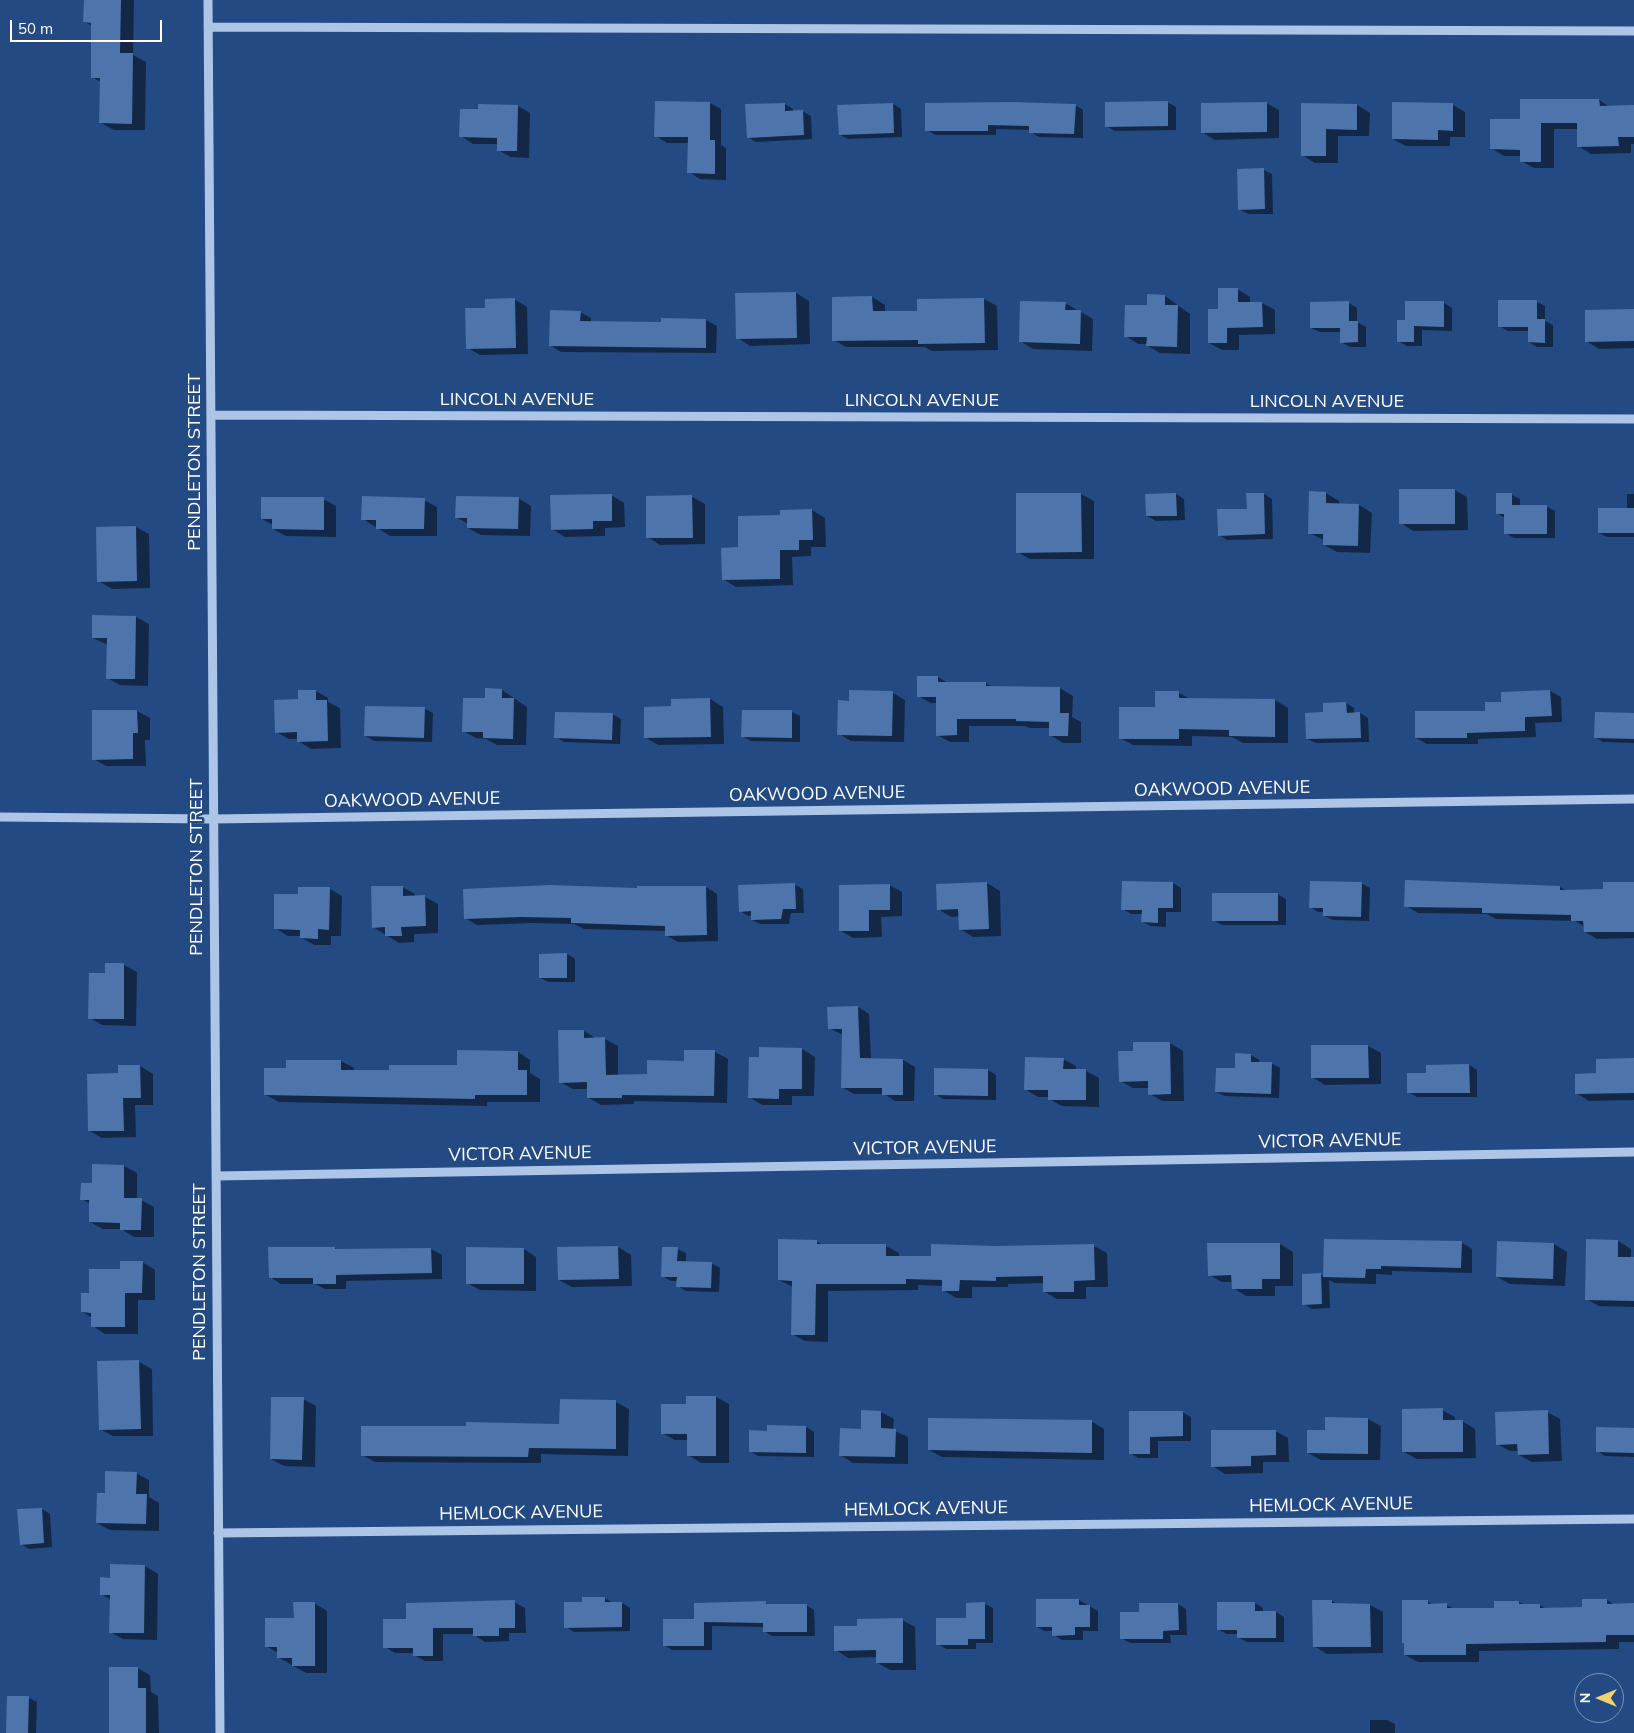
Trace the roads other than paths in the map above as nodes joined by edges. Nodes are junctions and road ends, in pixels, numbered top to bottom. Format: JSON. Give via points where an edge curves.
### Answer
{"nodes":[{"id":1,"x":208,"y":0,"type":"edge"},
{"id":2,"x":208,"y":27,"type":"junction"},
{"id":3,"x":1634,"y":31,"type":"edge"},
{"id":4,"x":211,"y":415,"type":"junction"},
{"id":5,"x":1634,"y":419,"type":"edge"},
{"id":6,"x":1634,"y":799,"type":"edge"},
{"id":7,"x":0,"y":817,"type":"edge"},
{"id":8,"x":213,"y":819,"type":"junction"},
{"id":9,"x":1634,"y":1152,"type":"edge"},
{"id":10,"x":216,"y":1176,"type":"junction"},
{"id":11,"x":1634,"y":1519,"type":"edge"},
{"id":12,"x":218,"y":1533,"type":"junction"},
{"id":13,"x":220,"y":1733,"type":"edge"}],
"edges":[{"from":1,"to":2,"type":"street","name":"PENDLETON STREET"},
{"from":2,"to":3,"type":"street"},
{"from":2,"to":4,"type":"street","name":"PENDLETON STREET"},
{"from":4,"to":5,"type":"street","name":"LINCOLN AVENUE"},
{"from":4,"to":8,"type":"street","name":"PENDLETON STREET"},
{"from":6,"to":8,"type":"street","name":"OAKWOOD AVENUE"},
{"from":7,"to":8,"type":"street","name":"OAKWOOD AVENUE"},
{"from":8,"to":10,"type":"street","name":"PENDLETON STREET"},
{"from":9,"to":10,"type":"street","name":"VICTOR AVENUE"},
{"from":10,"to":12,"type":"street","name":"PENDLETON STREET"},
{"from":11,"to":12,"type":"street","name":"HEMLOCK AVENUE"},
{"from":12,"to":13,"type":"street","name":"PENDLETON STREET"}]}
